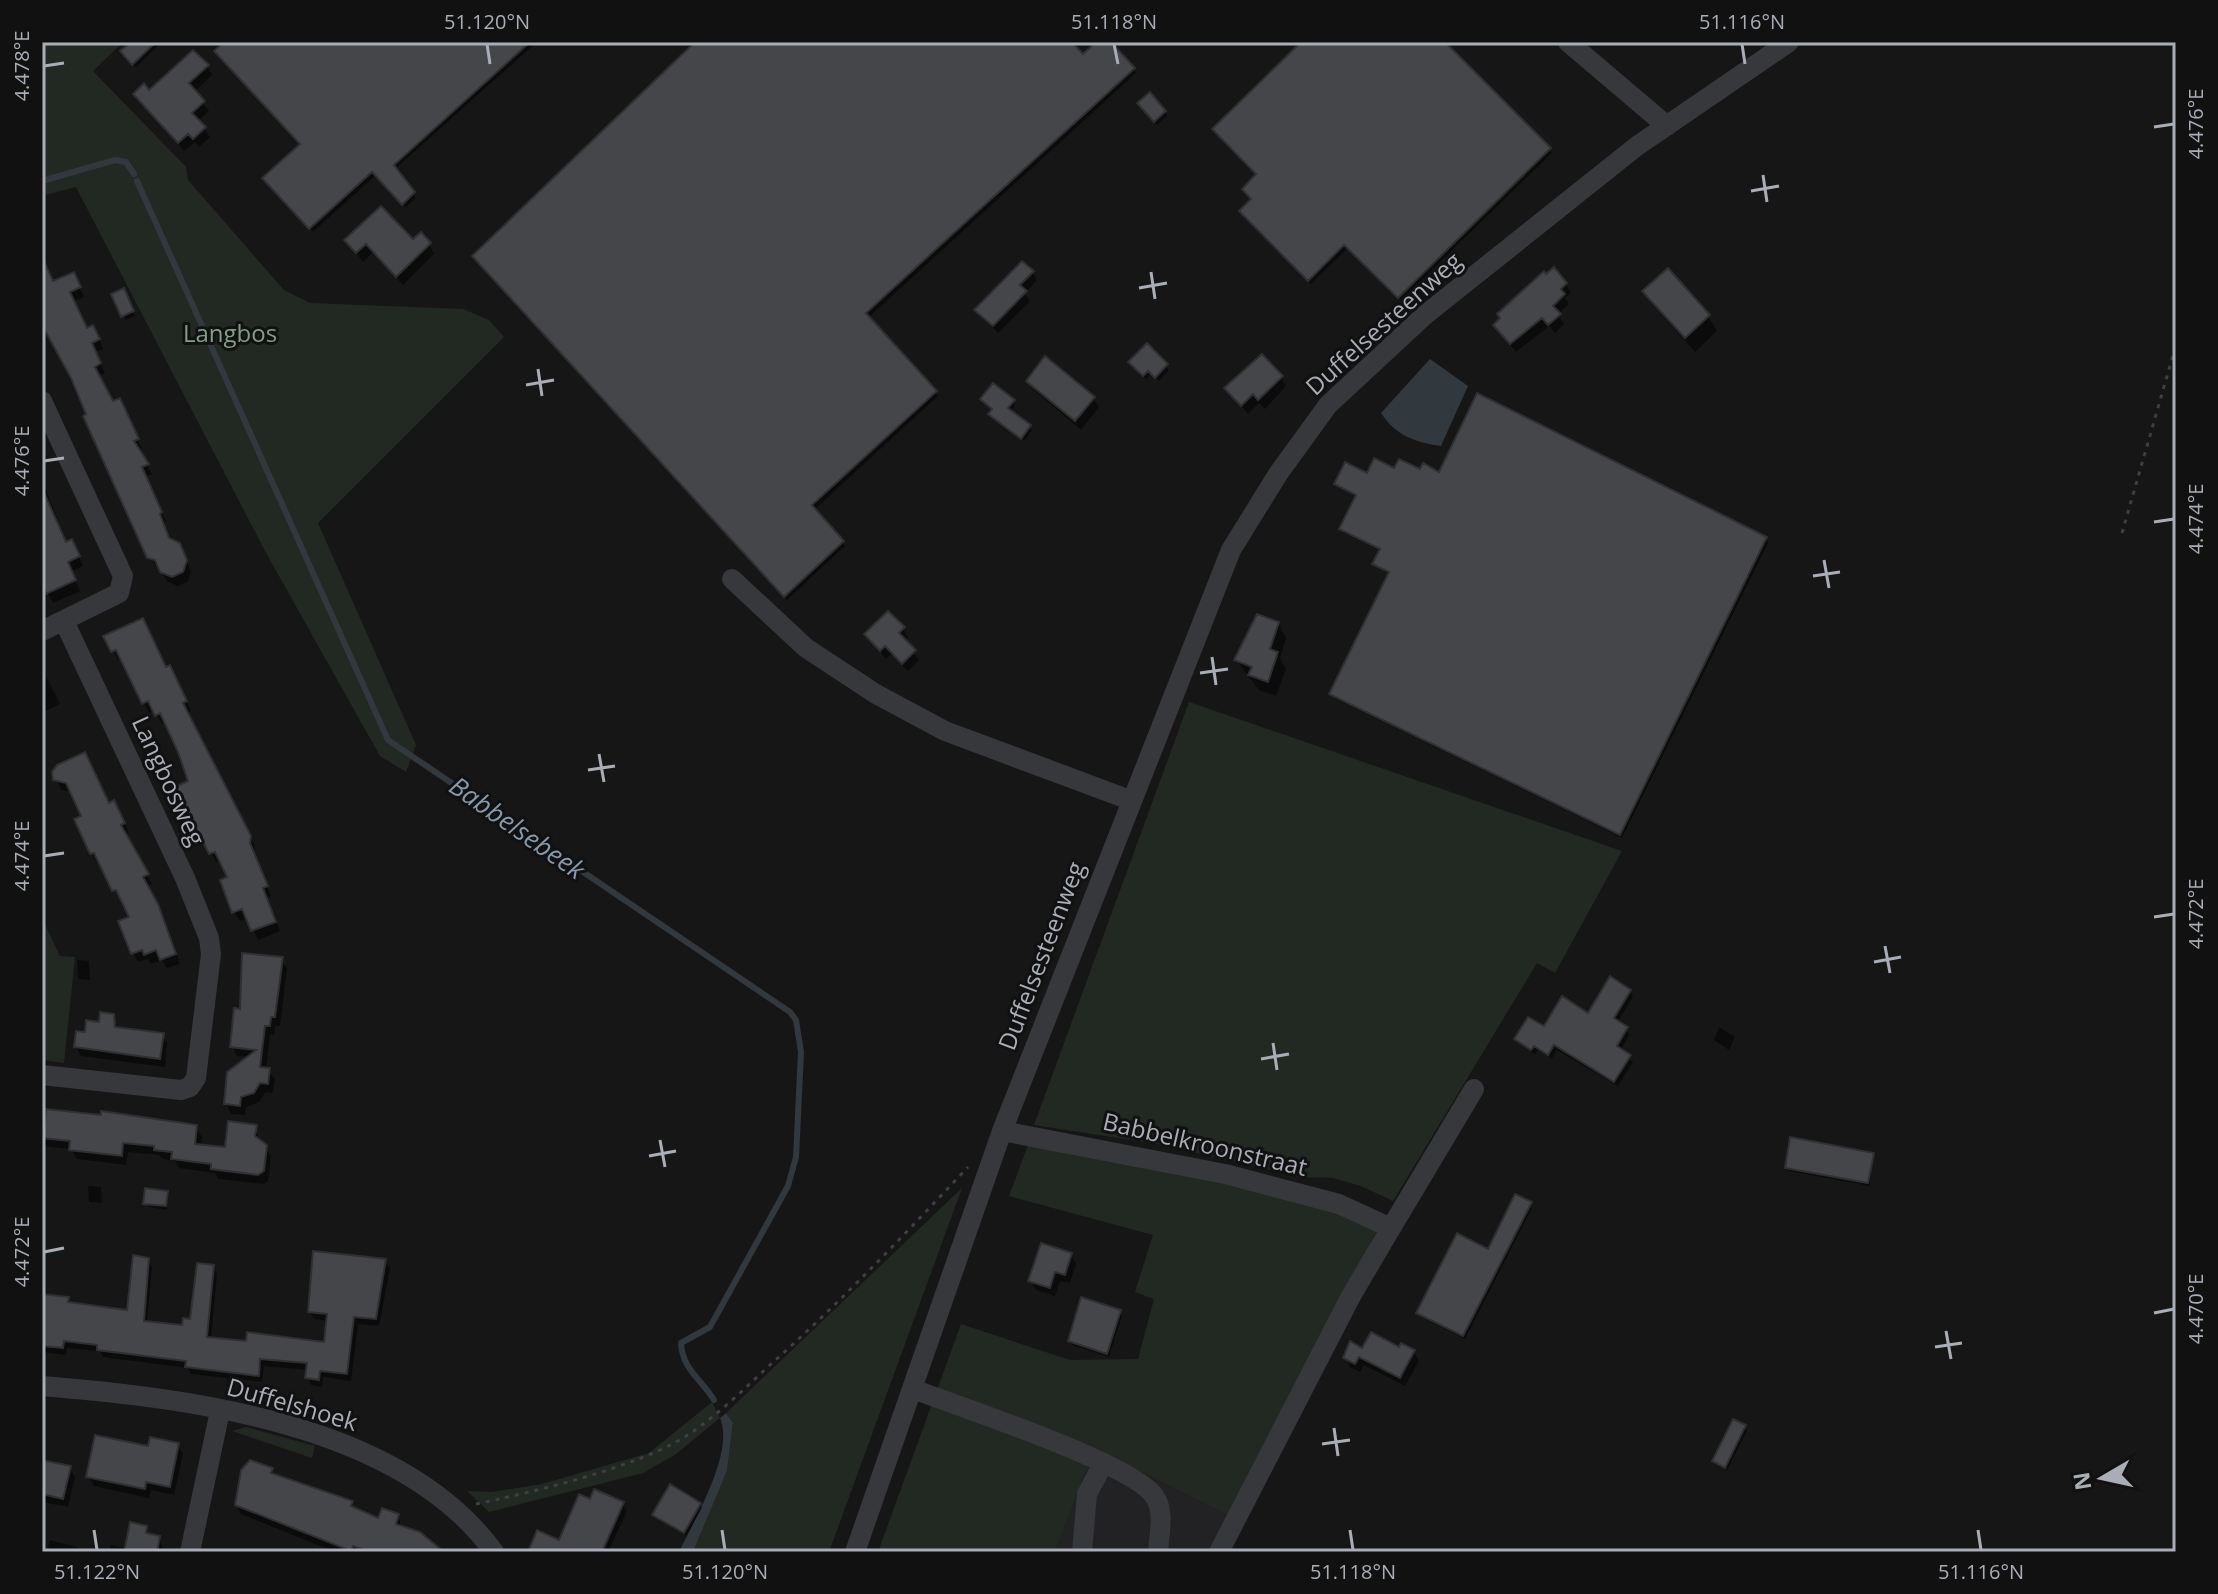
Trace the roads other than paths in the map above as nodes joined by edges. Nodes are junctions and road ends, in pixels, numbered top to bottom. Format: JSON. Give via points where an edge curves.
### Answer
{"nodes":[{"id":1,"x":1568,"y":42,"type":"edge"},
{"id":2,"x":1789,"y":42,"type":"edge"},
{"id":3,"x":1667,"y":126,"type":"junction"},
{"id":4,"x":42,"y":401,"type":"edge"},
{"id":5,"x":732,"y":579,"type":"dead end"},
{"id":6,"x":64,"y":621,"type":"junction"},
{"id":7,"x":42,"y":631,"type":"edge"},
{"id":8,"x":1130,"y":800,"type":"junction"},
{"id":9,"x":42,"y":1075,"type":"edge"},
{"id":10,"x":1474,"y":1089,"type":"dead end"},
{"id":11,"x":1002,"y":1131,"type":"junction"},
{"id":12,"x":1391,"y":1228,"type":"junction"},
{"id":13,"x":42,"y":1386,"type":"edge"},
{"id":14,"x":913,"y":1389,"type":"junction"},
{"id":15,"x":220,"y":1411,"type":"junction"},
{"id":16,"x":1103,"y":1464,"type":"junction"},
{"id":17,"x":190,"y":1552,"type":"edge"},
{"id":18,"x":494,"y":1552,"type":"edge"},
{"id":19,"x":855,"y":1552,"type":"edge"},
{"id":20,"x":1082,"y":1552,"type":"edge"},
{"id":21,"x":1158,"y":1552,"type":"edge"},
{"id":22,"x":1219,"y":1552,"type":"edge"}],
"edges":[{"from":1,"to":3,"type":"street"},
{"from":2,"to":3,"type":"street","name":"Duffelsesteenweg"},
{"from":3,"to":8,"type":"street","name":"Duffelsesteenweg","via":[[1425,315],[1328,405],[1231,550]]},
{"from":4,"to":6,"type":"street","via":[[123,576],[119,593]]},
{"from":5,"to":8,"type":"street","via":[[806,648],[876,694],[945,731]]},
{"from":6,"to":7,"type":"street"},
{"from":6,"to":9,"type":"street","name":"Langbosweg","via":[[185,878],[211,954],[196,1078],[190,1087]]},
{"from":8,"to":11,"type":"street","name":"Duffelsesteenweg"},
{"from":10,"to":12,"type":"street"},
{"from":11,"to":12,"type":"street","name":"Babbelkroonstraat","via":[[1225,1174],[1339,1204]]},
{"from":11,"to":14,"type":"street","name":"Duffelsesteenweg"},
{"from":12,"to":22,"type":"street"},
{"from":13,"to":15,"type":"street","name":"Duffelshoek"},
{"from":14,"to":16,"type":"street"},
{"from":14,"to":19,"type":"street","name":"Duffelsesteenweg"},
{"from":15,"to":17,"type":"street"},
{"from":15,"to":18,"type":"street","name":"Duffelshoek","via":[[312,1434],[377,1458],[456,1509]]},
{"from":16,"to":20,"type":"street","via":[[1087,1494]]},
{"from":16,"to":21,"type":"street","via":[[1149,1488],[1157,1500]]}]}
